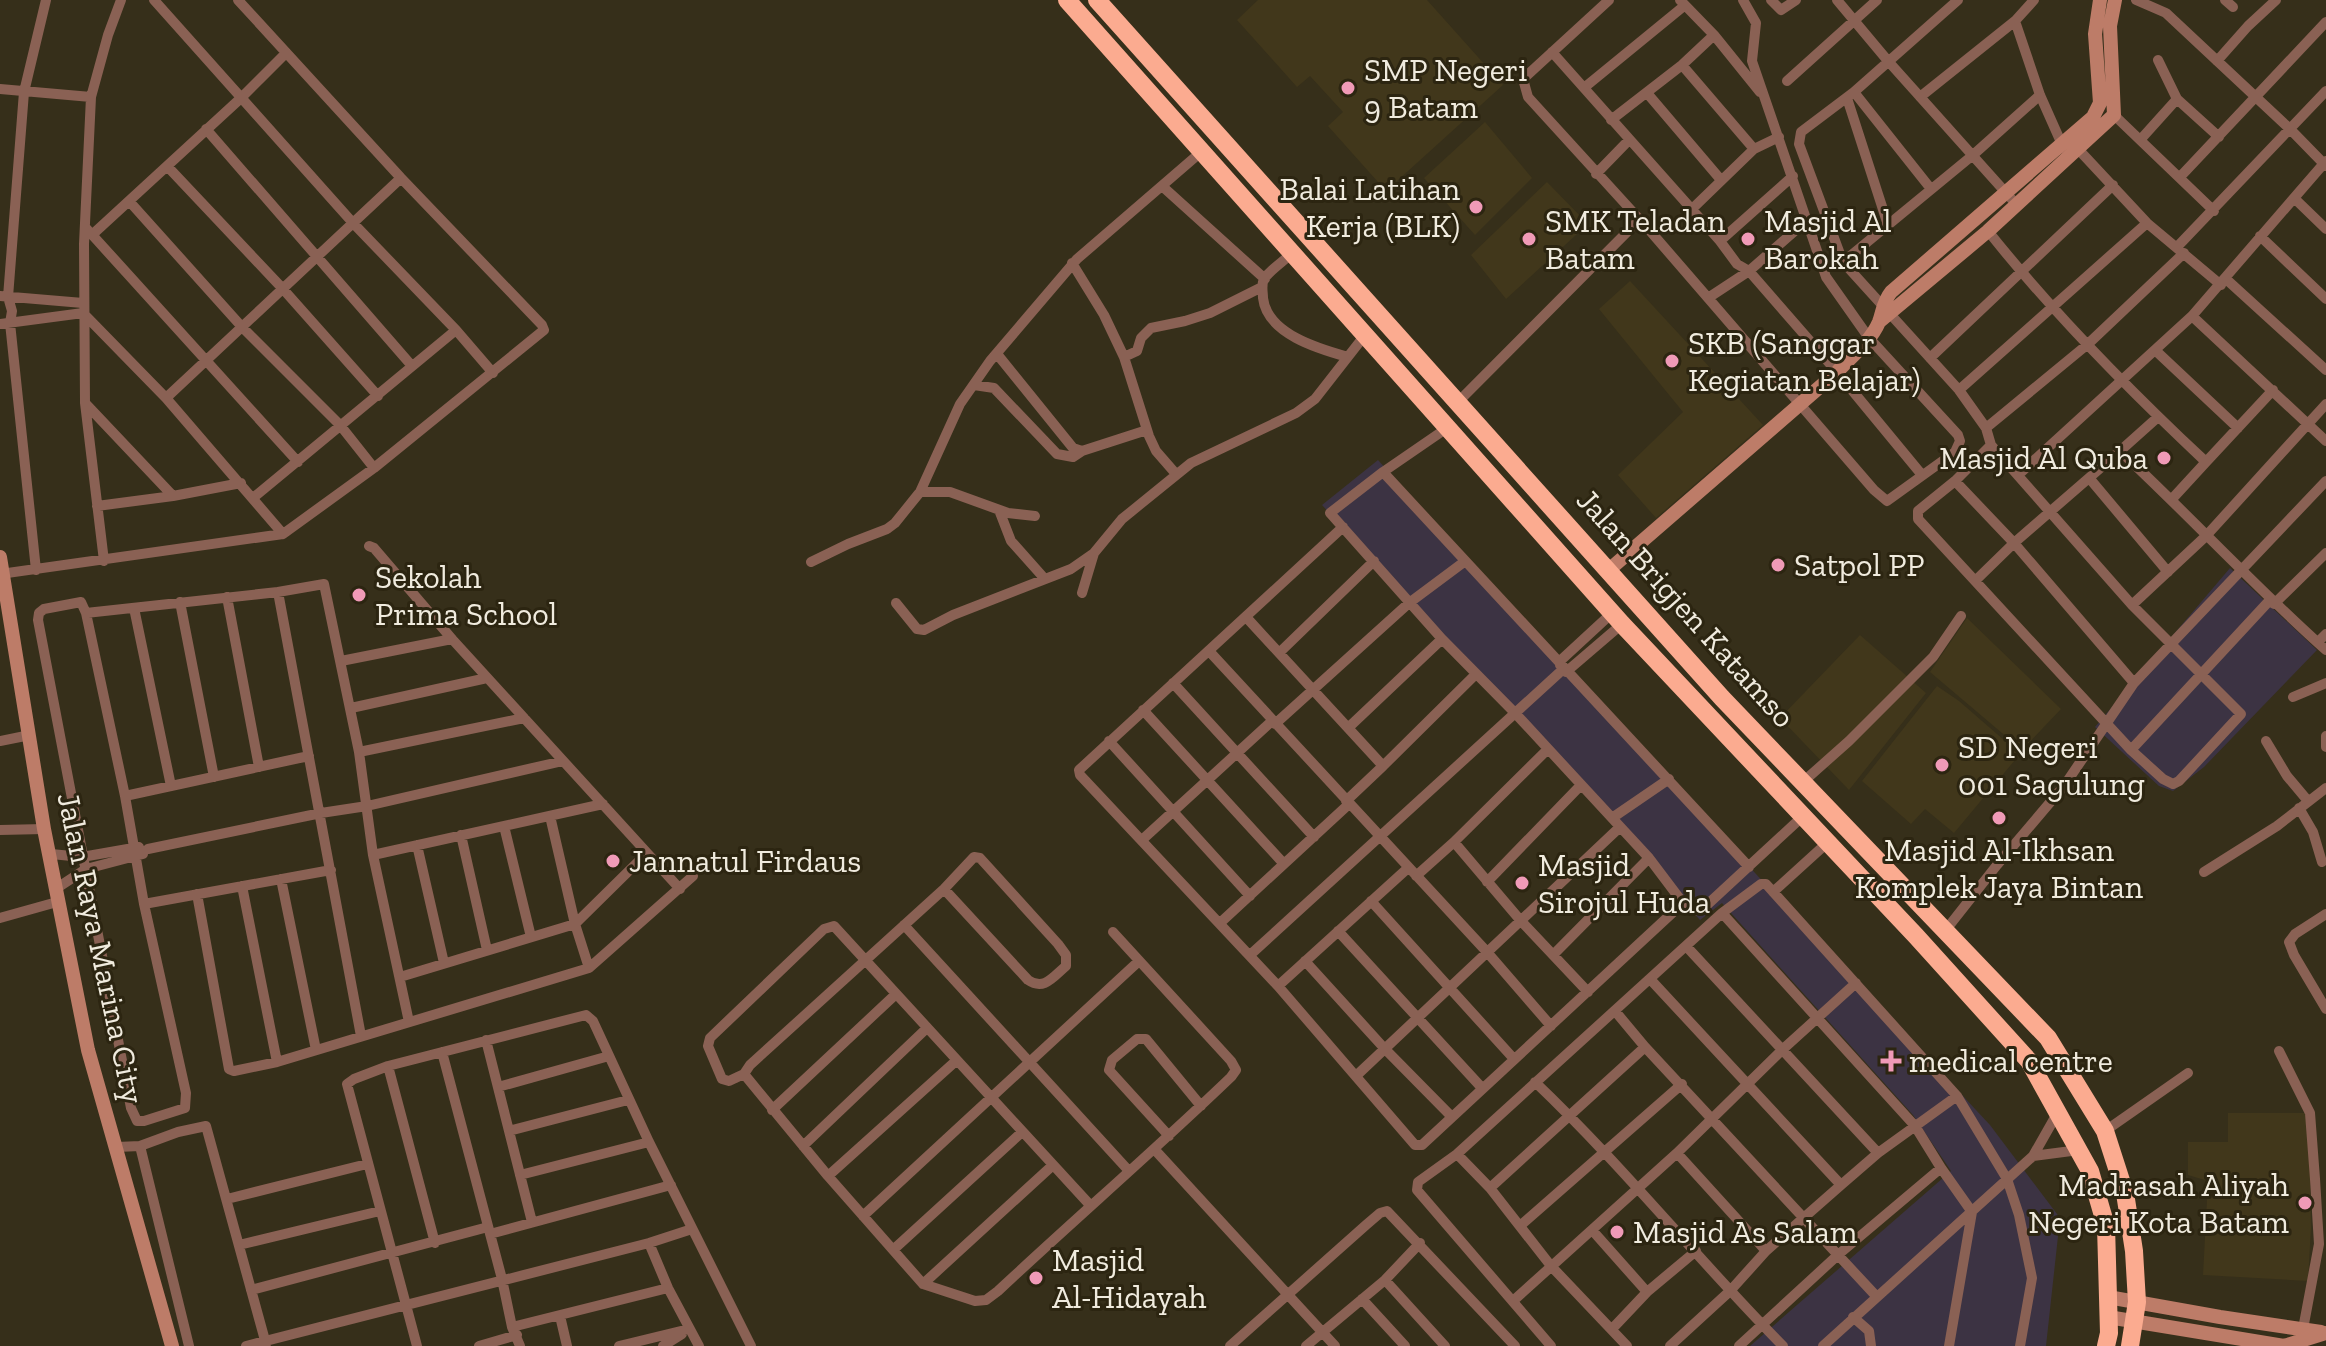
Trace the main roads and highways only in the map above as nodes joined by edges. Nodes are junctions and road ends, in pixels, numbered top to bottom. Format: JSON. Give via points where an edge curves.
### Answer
{"nodes":[{"id":1,"x":1067,"y":0,"type":"edge"},
{"id":2,"x":1097,"y":0,"type":"edge"},
{"id":3,"x":2106,"y":1346,"type":"edge"},
{"id":4,"x":2130,"y":1346,"type":"edge"}],
"edges":[{"from":1,"to":3,"type":"highway","name":"Jalan Brigjen Katamso","via":[[1617,618],[2029,1061],[2090,1171],[2106,1226]]},
{"from":2,"to":4,"type":"highway","name":"Jalan Brigjen Katamso","via":[[1722,698],[2048,1038],[2105,1131],[2125,1193],[2134,1251]]}]}
